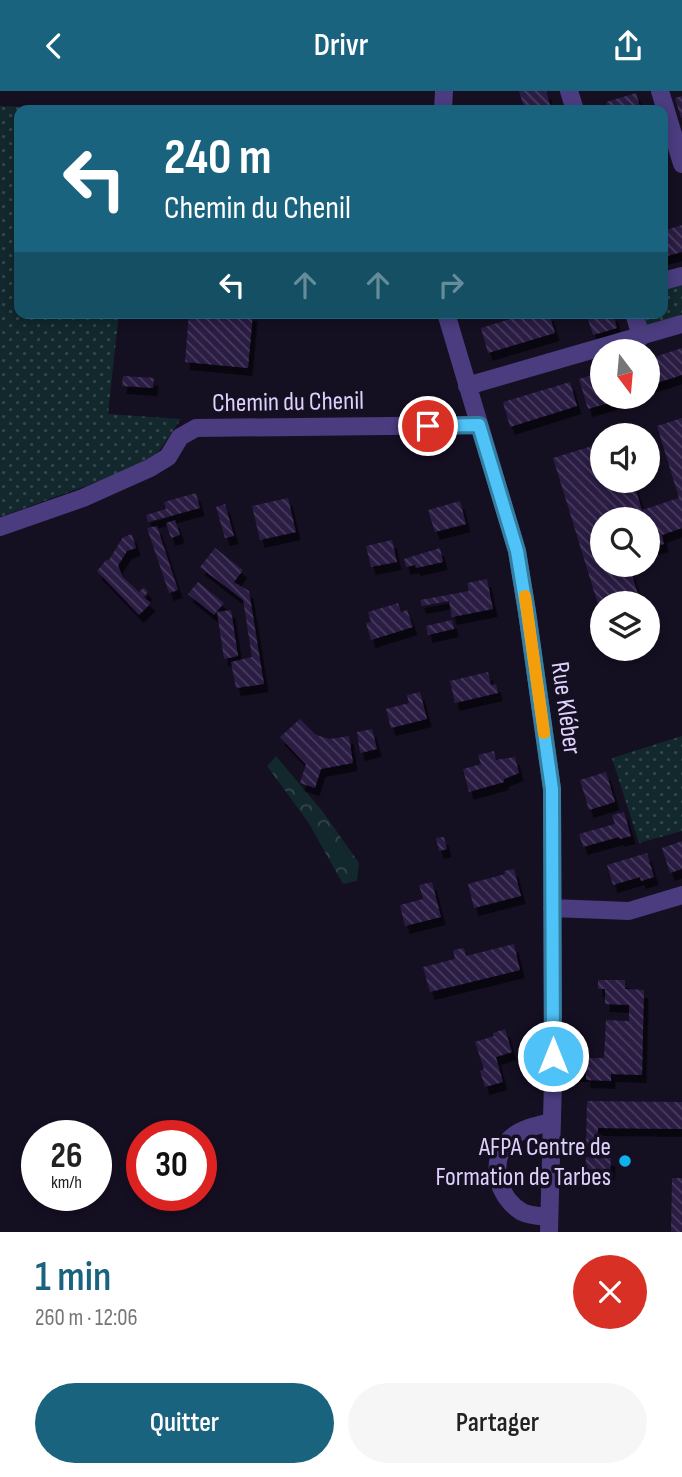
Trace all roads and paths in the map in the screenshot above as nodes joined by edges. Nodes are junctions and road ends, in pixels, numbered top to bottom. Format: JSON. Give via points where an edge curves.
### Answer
{"nodes":[{"id":1,"x":668,"y":118,"type":"edge"},
{"id":2,"x":682,"y":164,"type":"edge"},
{"id":3,"x":448,"y":319,"type":"edge"},
{"id":4,"x":636,"y":319,"type":"edge"},
{"id":5,"x":682,"y":324,"type":"edge"},
{"id":6,"x":641,"y":337,"type":"junction"},
{"id":7,"x":467,"y":386,"type":"junction"},
{"id":8,"x":479,"y":425,"type":"junction"},
{"id":9,"x":0,"y":527,"type":"edge"},
{"id":10,"x":682,"y":895,"type":"edge"},
{"id":11,"x":552,"y":908,"type":"junction"},
{"id":12,"x":552,"y":1122,"type":"junction"},
{"id":13,"x":549,"y":1225,"type":"edge"}],
"edges":[{"from":1,"to":2,"type":"street"},
{"from":3,"to":7,"type":"street","name":"Rue Kléber"},
{"from":4,"to":6,"type":"street"},
{"from":5,"to":6,"type":"street"},
{"from":6,"to":7,"type":"street"},
{"from":7,"to":8,"type":"street","name":"Rue Kléber"},
{"from":8,"to":9,"type":"street","name":"Chemin du Chenil","via":[[196,428],[180,437],[168,457],[150,468]]},
{"from":8,"to":11,"type":"street","name":"Rue Kléber","via":[[517,551],[527,612],[552,789]]},
{"from":10,"to":11,"type":"street","via":[[629,911]]},
{"from":11,"to":12,"type":"street","name":"Rue Kléber"},
{"from":12,"to":13,"type":"street","name":"Rue Kléber"},
{"from":12,"to":13,"type":"street","name":"Rue Kléber","via":[[513,1136],[496,1166],[508,1201]]}]}
